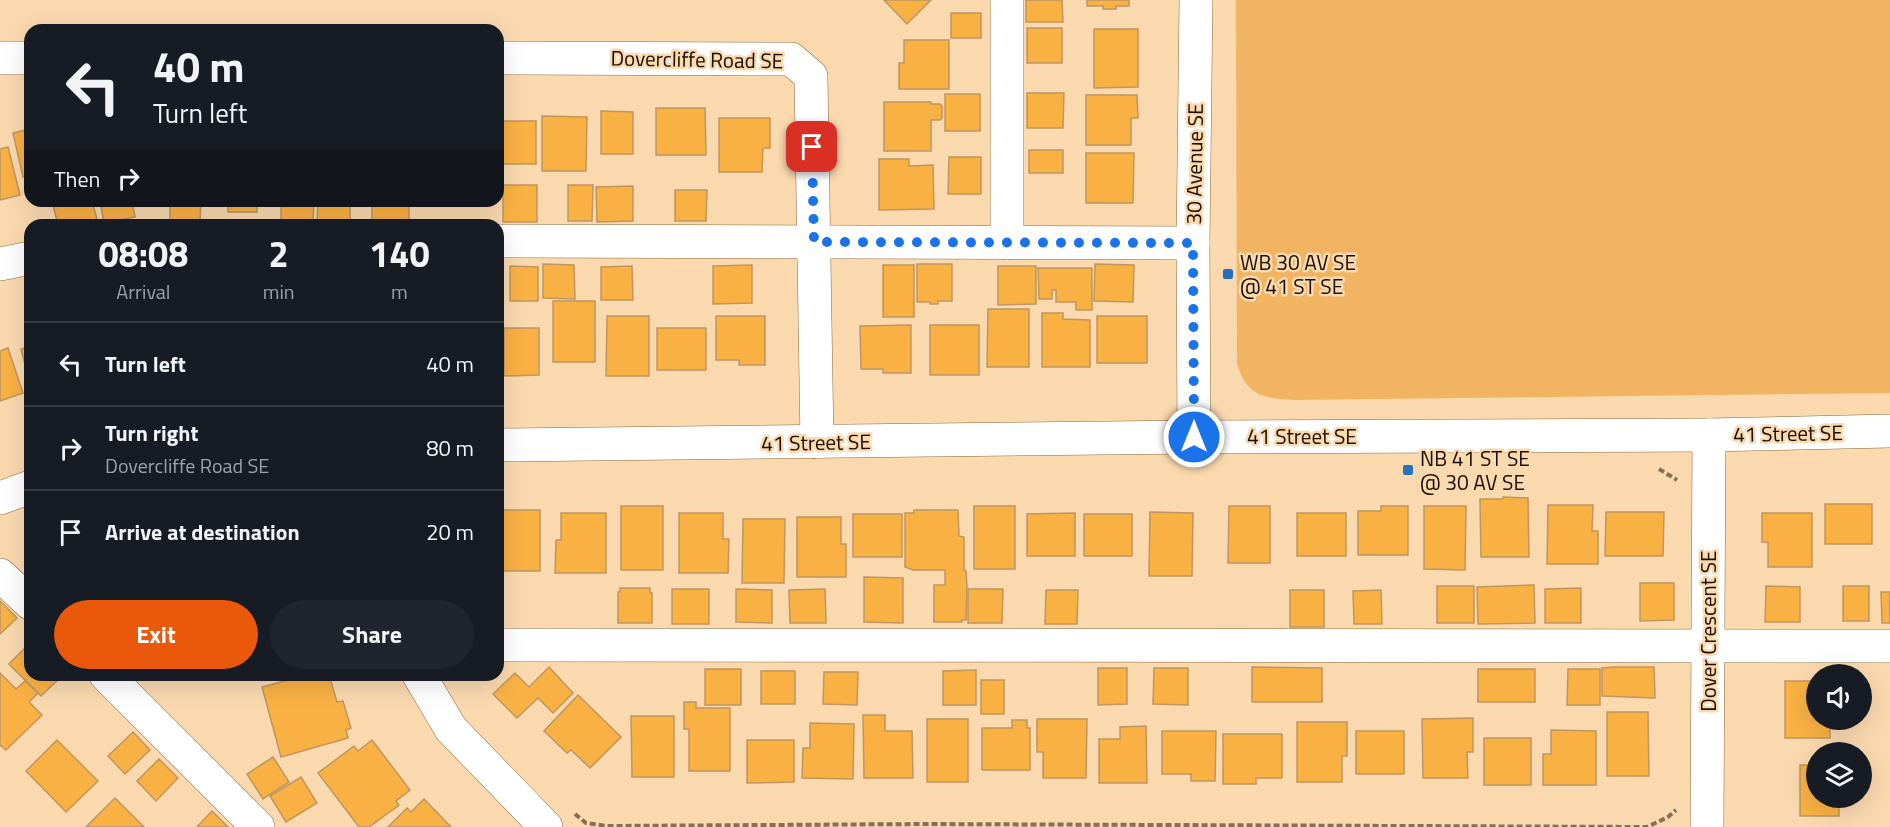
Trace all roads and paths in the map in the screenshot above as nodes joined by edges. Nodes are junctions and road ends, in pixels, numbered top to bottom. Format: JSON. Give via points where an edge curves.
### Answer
{"nodes":[{"id":1,"x":1007,"y":0,"type":"edge"},
{"id":2,"x":1196,"y":0,"type":"edge"},
{"id":3,"x":0,"y":58,"type":"edge"},
{"id":4,"x":24,"y":58,"type":"edge"},
{"id":5,"x":504,"y":58,"type":"edge"},
{"id":6,"x":504,"y":241,"type":"edge"},
{"id":7,"x":814,"y":242,"type":"junction"},
{"id":8,"x":1007,"y":243,"type":"junction"},
{"id":9,"x":1193,"y":243,"type":"junction"},
{"id":10,"x":24,"y":259,"type":"edge"},
{"id":11,"x":0,"y":264,"type":"edge"},
{"id":12,"x":1890,"y":431,"type":"edge"},
{"id":13,"x":1709,"y":435,"type":"junction"},
{"id":14,"x":1194,"y":437,"type":"junction"},
{"id":15,"x":817,"y":442,"type":"junction"},
{"id":16,"x":504,"y":445,"type":"edge"},
{"id":17,"x":1653,"y":466,"type":"dead end"},
{"id":18,"x":24,"y":489,"type":"edge"},
{"id":19,"x":1682,"y":489,"type":"dead end"},
{"id":20,"x":0,"y":498,"type":"edge"},
{"id":21,"x":0,"y":575,"type":"edge"},
{"id":22,"x":24,"y":597,"type":"edge"},
{"id":23,"x":504,"y":645,"type":"edge"},
{"id":24,"x":1708,"y":645,"type":"junction"},
{"id":25,"x":1890,"y":646,"type":"edge"},
{"id":26,"x":126,"y":681,"type":"edge"},
{"id":27,"x":423,"y":681,"type":"edge"},
{"id":28,"x":1680,"y":807,"type":"dead end"},
{"id":29,"x":558,"y":819,"type":"edge"},
{"id":30,"x":258,"y":827,"type":"edge"},
{"id":31,"x":1707,"y":827,"type":"edge"}],
"edges":[{"from":1,"to":8,"type":"street"},
{"from":2,"to":9,"type":"street","name":"30 Avenue SE"},
{"from":3,"to":4,"type":"street"},
{"from":5,"to":7,"type":"street","name":"Dovercliffe Road SE","via":[[791,59],[811,76]]},
{"from":6,"to":7,"type":"street"},
{"from":7,"to":8,"type":"street"},
{"from":7,"to":15,"type":"street","name":"Dovercliffe Road SE"},
{"from":8,"to":9,"type":"street"},
{"from":9,"to":14,"type":"street","name":"30 Avenue SE"},
{"from":10,"to":11,"type":"street"},
{"from":12,"to":13,"type":"street","name":"41 Street SE"},
{"from":13,"to":14,"type":"street","name":"41 Street SE"},
{"from":13,"to":24,"type":"street","name":"Dover Crescent SE"},
{"from":14,"to":15,"type":"street","name":"41 Street SE"},
{"from":15,"to":16,"type":"street","name":"41 Street SE"},
{"from":17,"to":19,"type":"path","via":[[1677,479]]},
{"from":18,"to":20,"type":"street"},
{"from":21,"to":22,"type":"street"},
{"from":23,"to":24,"type":"street"},
{"from":24,"to":25,"type":"street"},
{"from":24,"to":31,"type":"street","name":"Dover Crescent SE"},
{"from":26,"to":30,"type":"street"},
{"from":27,"to":29,"type":"street","via":[[452,729]]},
{"from":28,"to":29,"type":"path","via":[[1647,827],[607,826]]}]}
